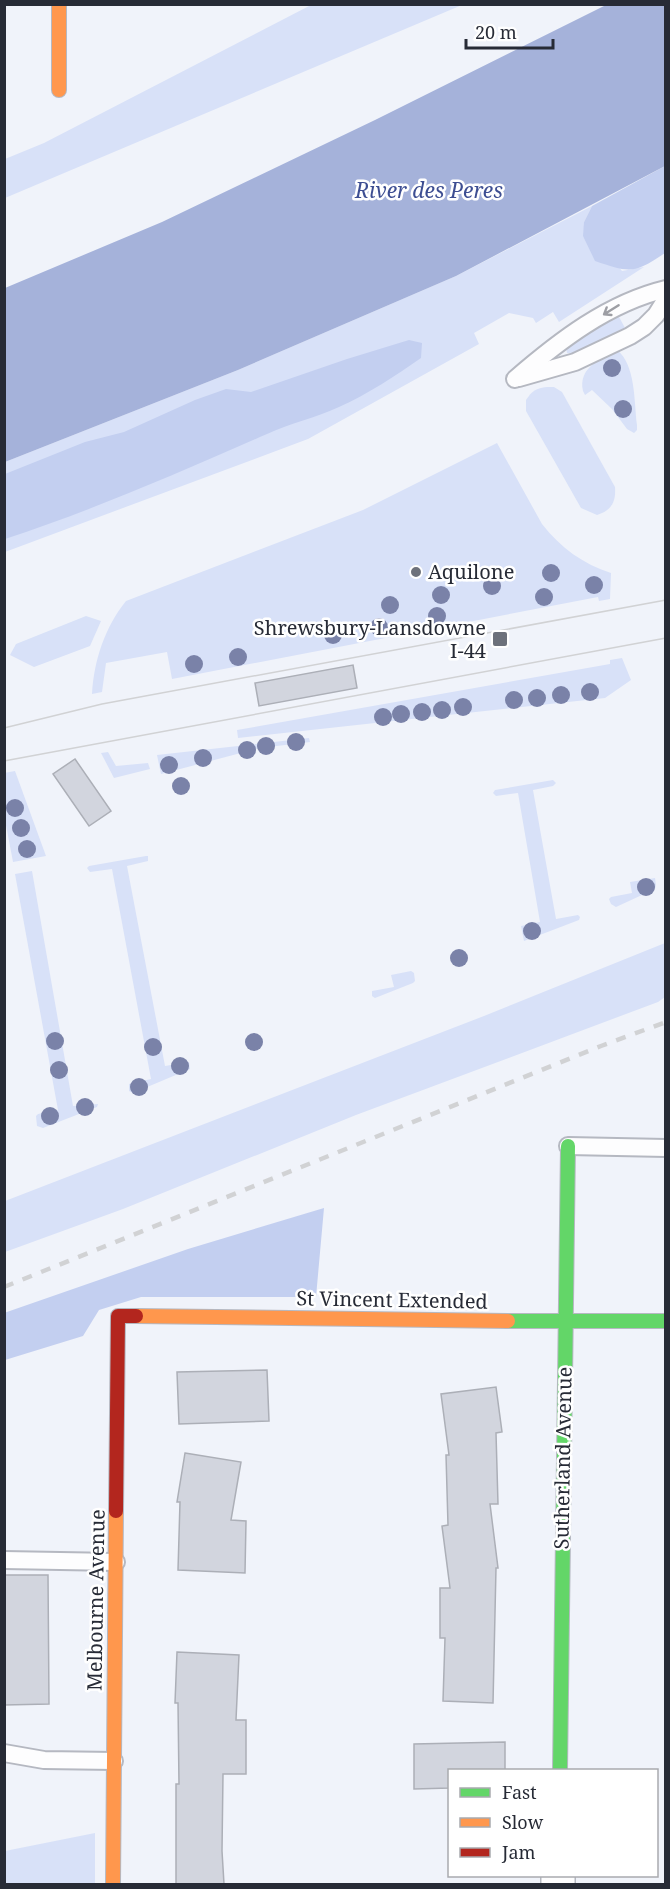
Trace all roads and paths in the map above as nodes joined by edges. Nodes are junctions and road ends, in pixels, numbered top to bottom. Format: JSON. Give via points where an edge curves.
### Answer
{"nodes":[{"id":1,"x":60,"y":4,"type":"edge"},
{"id":2,"x":59,"y":90,"type":"dead end"},
{"id":3,"x":666,"y":290,"type":"edge"},
{"id":4,"x":666,"y":299,"type":"edge"},
{"id":5,"x":568,"y":1146,"type":"joint"},
{"id":6,"x":666,"y":1148,"type":"edge"},
{"id":7,"x":118,"y":1316,"type":"joint"},
{"id":8,"x":666,"y":1321,"type":"edge"},
{"id":9,"x":565,"y":1322,"type":"junction"},
{"id":10,"x":4,"y":1560,"type":"edge"},
{"id":11,"x":116,"y":1562,"type":"junction"},
{"id":12,"x":4,"y":1753,"type":"edge"},
{"id":13,"x":114,"y":1761,"type":"junction"},
{"id":14,"x":560,"y":1769,"type":"edge"},
{"id":15,"x":113,"y":1884,"type":"edge"}],
"edges":[{"from":1,"to":2,"type":"street"},
{"from":3,"to":4,"type":"lane","one_way":true,"via":[[618,305],[565,339],[515,379],[575,362],[630,336],[650,321]]},
{"from":5,"to":6,"type":"lane"},
{"from":5,"to":9,"type":"street","name":"Sutherland Avenue"},
{"from":7,"to":9,"type":"street","name":"St Vincent Extended"},
{"from":7,"to":11,"type":"street","name":"Melbourne Avenue"},
{"from":8,"to":9,"type":"street","name":"St Vincent Extended"},
{"from":9,"to":14,"type":"street","name":"Sutherland Avenue"},
{"from":10,"to":11,"type":"lane"},
{"from":11,"to":13,"type":"street","name":"Melbourne Avenue"},
{"from":12,"to":13,"type":"lane","via":[[44,1760]]},
{"from":13,"to":15,"type":"street","name":"Melbourne Avenue"}]}
